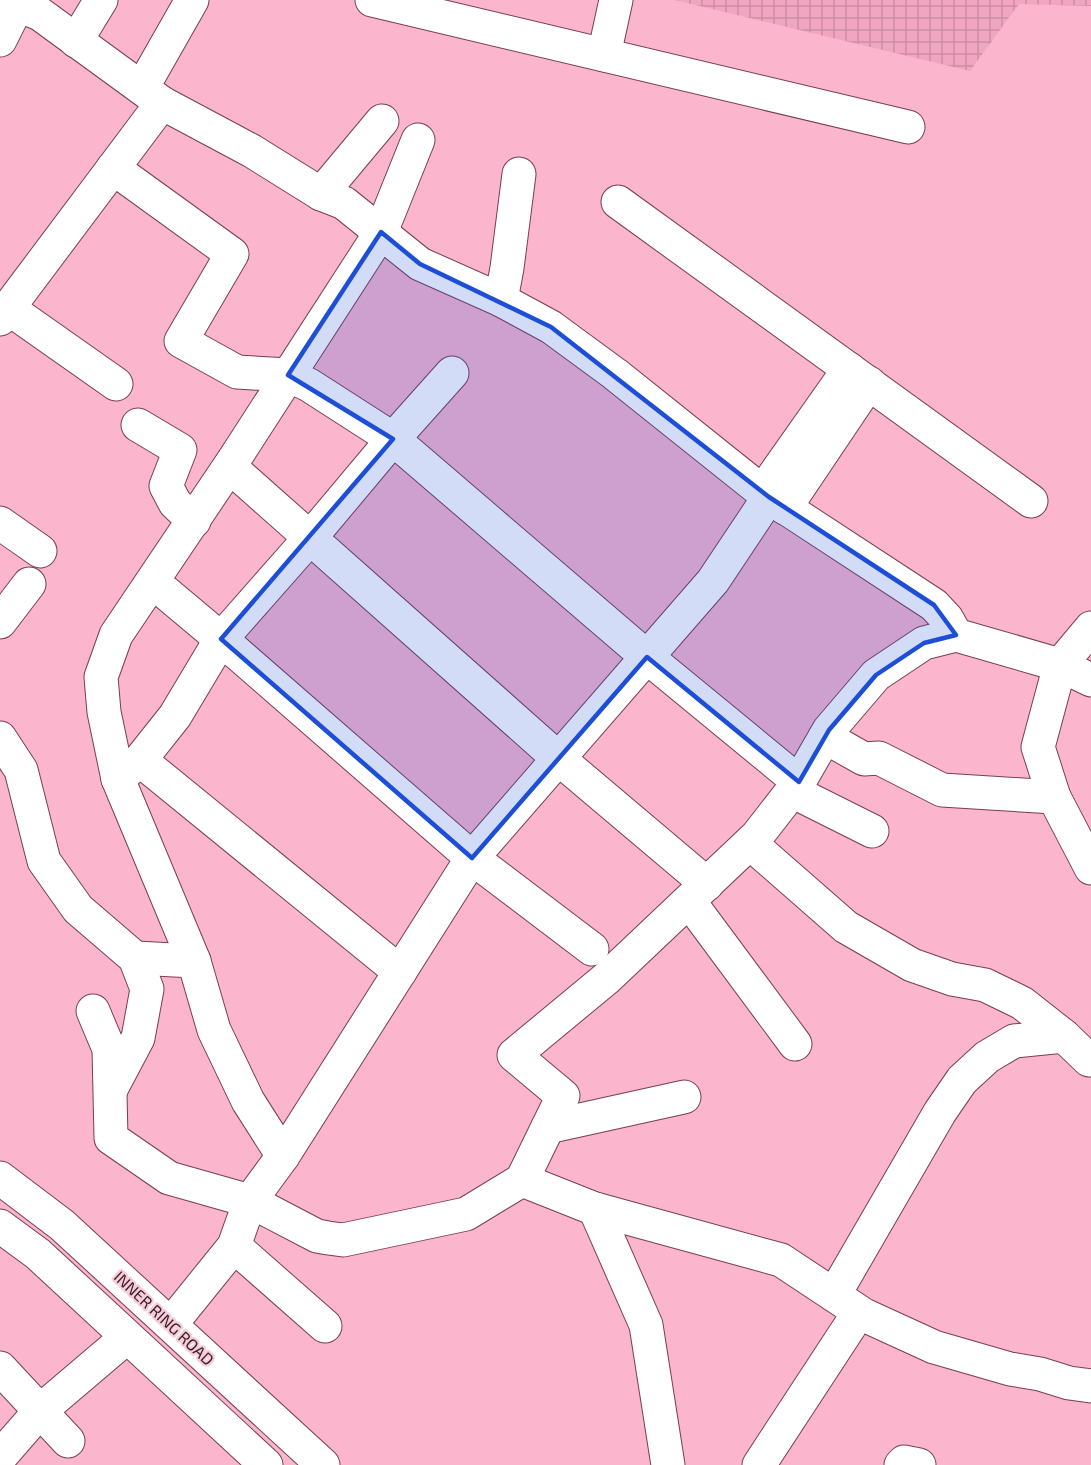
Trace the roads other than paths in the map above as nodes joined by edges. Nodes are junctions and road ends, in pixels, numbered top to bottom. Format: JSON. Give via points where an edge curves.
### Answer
{"nodes":[{"id":1,"x":101,"y":0,"type":"edge"},
{"id":2,"x":192,"y":0,"type":"edge"},
{"id":3,"x":372,"y":0,"type":"edge"},
{"id":4,"x":616,"y":0,"type":"edge"},
{"id":5,"x":12,"y":3,"type":"edge"},
{"id":6,"x":0,"y":40,"type":"edge"},
{"id":7,"x":76,"y":40,"type":"junction"},
{"id":8,"x":604,"y":55,"type":"junction"},
{"id":9,"x":152,"y":95,"type":"junction"},
{"id":10,"x":382,"y":121,"type":"dead end"},
{"id":11,"x":908,"y":127,"type":"dead end"},
{"id":12,"x":418,"y":140,"type":"dead end"},
{"id":13,"x":113,"y":168,"type":"junction"},
{"id":14,"x":519,"y":174,"type":"dead end"},
{"id":15,"x":321,"y":194,"type":"junction"},
{"id":16,"x":618,"y":202,"type":"dead end"},
{"id":17,"x":381,"y":232,"type":"junction"},
{"id":18,"x":501,"y":300,"type":"junction"},
{"id":19,"x":4,"y":314,"type":"edge"},
{"id":20,"x":452,"y":373,"type":"dead end"},
{"id":21,"x":288,"y":375,"type":"junction"},
{"id":22,"x":859,"y":376,"type":"junction"},
{"id":23,"x":116,"y":384,"type":"dead end"},
{"id":24,"x":138,"y":425,"type":"dead end"},
{"id":25,"x":393,"y":439,"type":"junction"},
{"id":26,"x":238,"y":474,"type":"dead end"},
{"id":27,"x":773,"y":499,"type":"junction"},
{"id":28,"x":1031,"y":501,"type":"dead end"},
{"id":29,"x":194,"y":521,"type":"junction"},
{"id":30,"x":0,"y":523,"type":"edge"},
{"id":31,"x":310,"y":538,"type":"junction"},
{"id":32,"x":40,"y":551,"type":"dead end"},
{"id":33,"x":29,"y":584,"type":"dead end"},
{"id":34,"x":165,"y":592,"type":"dead end"},
{"id":35,"x":0,"y":621,"type":"edge"},
{"id":36,"x":1091,"y":628,"type":"edge"},
{"id":37,"x":956,"y":635,"type":"junction"},
{"id":38,"x":221,"y":639,"type":"junction"},
{"id":39,"x":647,"y":657,"type":"junction"},
{"id":40,"x":1060,"y":665,"type":"junction"},
{"id":41,"x":1091,"y":680,"type":"edge"},
{"id":42,"x":825,"y":737,"type":"junction"},
{"id":43,"x":0,"y":738,"type":"edge"},
{"id":44,"x":559,"y":759,"type":"junction"},
{"id":45,"x":129,"y":770,"type":"junction"},
{"id":46,"x":795,"y":786,"type":"junction"},
{"id":47,"x":1054,"y":797,"type":"junction"},
{"id":48,"x":872,"y":831,"type":"dead end"},
{"id":49,"x":750,"y":843,"type":"junction"},
{"id":50,"x":472,"y":858,"type":"junction"},
{"id":51,"x":1091,"y":868,"type":"edge"},
{"id":52,"x":698,"y":892,"type":"junction"},
{"id":53,"x":592,"y":949,"type":"dead end"},
{"id":54,"x":135,"y":958,"type":"junction"},
{"id":55,"x":194,"y":961,"type":"junction"},
{"id":56,"x":400,"y":972,"type":"junction"},
{"id":57,"x":93,"y":1011,"type":"dead end"},
{"id":58,"x":795,"y":1044,"type":"dead end"},
{"id":59,"x":1084,"y":1055,"type":"edge"},
{"id":60,"x":110,"y":1091,"type":"junction"},
{"id":61,"x":684,"y":1097,"type":"dead end"},
{"id":62,"x":548,"y":1127,"type":"junction"},
{"id":63,"x":283,"y":1156,"type":"junction"},
{"id":64,"x":0,"y":1178,"type":"edge"},
{"id":65,"x":522,"y":1180,"type":"junction"},
{"id":66,"x":250,"y":1201,"type":"junction"},
{"id":67,"x":595,"y":1209,"type":"junction"},
{"id":68,"x":0,"y":1226,"type":"edge"},
{"id":69,"x":234,"y":1246,"type":"junction"},
{"id":70,"x":834,"y":1295,"type":"junction"},
{"id":71,"x":171,"y":1324,"type":"junction"},
{"id":72,"x":326,"y":1326,"type":"dead end"},
{"id":73,"x":850,"y":1326,"type":"dead end"},
{"id":74,"x":127,"y":1336,"type":"junction"},
{"id":75,"x":0,"y":1368,"type":"edge"},
{"id":76,"x":1091,"y":1386,"type":"edge"},
{"id":77,"x":40,"y":1411,"type":"junction"},
{"id":78,"x":68,"y":1441,"type":"dead end"},
{"id":79,"x":0,"y":1457,"type":"edge"},
{"id":80,"x":266,"y":1465,"type":"edge"},
{"id":81,"x":323,"y":1465,"type":"edge"},
{"id":82,"x":668,"y":1465,"type":"edge"},
{"id":83,"x":759,"y":1465,"type":"edge"},
{"id":84,"x":901,"y":1465,"type":"edge"},
{"id":85,"x":919,"y":1465,"type":"edge"}],
"edges":[{"from":1,"to":7,"type":"street"},
{"from":2,"to":9,"type":"street"},
{"from":3,"to":8,"type":"street"},
{"from":4,"to":8,"type":"street"},
{"from":5,"to":6,"type":"street"},
{"from":5,"to":7,"type":"street","via":[[40,14]]},
{"from":7,"to":9,"type":"street"},
{"from":8,"to":11,"type":"street"},
{"from":9,"to":13,"type":"street"},
{"from":9,"to":15,"type":"street"},
{"from":10,"to":15,"type":"street"},
{"from":12,"to":17,"type":"street"},
{"from":13,"to":19,"type":"street"},
{"from":13,"to":21,"type":"street","via":[[232,254],[181,340],[237,372]]},
{"from":14,"to":18,"type":"street"},
{"from":15,"to":17,"type":"street","via":[[344,203]]},
{"from":16,"to":22,"type":"street"},
{"from":17,"to":18,"type":"street","via":[[420,264]]},
{"from":17,"to":21,"type":"street"},
{"from":18,"to":27,"type":"street","via":[[551,327]]},
{"from":19,"to":23,"type":"street"},
{"from":20,"to":25,"type":"street"},
{"from":21,"to":25,"type":"street"},
{"from":21,"to":29,"type":"street"},
{"from":22,"to":27,"type":"street"},
{"from":22,"to":28,"type":"street"},
{"from":24,"to":29,"type":"street","via":[[180,450],[166,486]]},
{"from":25,"to":31,"type":"street"},
{"from":25,"to":39,"type":"street"},
{"from":26,"to":31,"type":"street"},
{"from":27,"to":37,"type":"street","via":[[934,605]]},
{"from":27,"to":39,"type":"street","via":[[713,581]]},
{"from":29,"to":45,"type":"street","via":[[116,635],[101,677],[104,712]]},
{"from":30,"to":32,"type":"street"},
{"from":31,"to":38,"type":"street"},
{"from":31,"to":44,"type":"street"},
{"from":33,"to":35,"type":"street"},
{"from":34,"to":38,"type":"street"},
{"from":36,"to":40,"type":"street"},
{"from":37,"to":40,"type":"street"},
{"from":37,"to":42,"type":"street","via":[[924,643],[876,675]]},
{"from":38,"to":45,"type":"street","via":[[176,716]]},
{"from":38,"to":50,"type":"street"},
{"from":39,"to":44,"type":"street"},
{"from":39,"to":46,"type":"street"},
{"from":40,"to":41,"type":"street"},
{"from":40,"to":47,"type":"street","via":[[1038,747]]},
{"from":42,"to":46,"type":"street"},
{"from":42,"to":47,"type":"street","via":[[864,759],[879,758],[942,790]]},
{"from":43,"to":54,"type":"street","via":[[21,770],[44,861],[78,909]]},
{"from":44,"to":50,"type":"street"},
{"from":44,"to":52,"type":"street"},
{"from":45,"to":55,"type":"street"},
{"from":45,"to":56,"type":"street"},
{"from":46,"to":48,"type":"street"},
{"from":46,"to":49,"type":"street"},
{"from":47,"to":51,"type":"street"},
{"from":49,"to":52,"type":"street"},
{"from":49,"to":59,"type":"street","via":[[846,927],[912,964],[952,979],[985,985],[1022,1003]]},
{"from":50,"to":53,"type":"street"},
{"from":50,"to":56,"type":"street"},
{"from":52,"to":58,"type":"street"},
{"from":52,"to":62,"type":"street","via":[[607,978],[514,1055],[563,1095]]},
{"from":54,"to":55,"type":"street"},
{"from":54,"to":60,"type":"street","via":[[147,989],[138,1038]]},
{"from":55,"to":63,"type":"street","via":[[214,1030],[248,1101]]},
{"from":56,"to":63,"type":"street"},
{"from":57,"to":60,"type":"street","via":[[109,1049]]},
{"from":59,"to":70,"type":"street","via":[[1014,1041],[987,1056],[962,1080]]},
{"from":60,"to":66,"type":"street","via":[[111,1138],[169,1178]]},
{"from":61,"to":62,"type":"street"},
{"from":62,"to":65,"type":"street"},
{"from":63,"to":66,"type":"street"},
{"from":64,"to":71,"type":"street","name":"INNER RING ROAD","via":[[62,1225]]},
{"from":65,"to":66,"type":"street","via":[[466,1214],[343,1240],[317,1236]]},
{"from":65,"to":67,"type":"street"},
{"from":66,"to":69,"type":"street"},
{"from":67,"to":70,"type":"street","via":[[781,1260]]},
{"from":67,"to":82,"type":"street","via":[[646,1325]]},
{"from":68,"to":74,"type":"street","via":[[38,1254]]},
{"from":69,"to":71,"type":"street"},
{"from":69,"to":72,"type":"street"},
{"from":70,"to":76,"type":"street","via":[[864,1315],[934,1347],[1010,1369]]},
{"from":71,"to":81,"type":"street","name":"INNER RING ROAD"},
{"from":73,"to":83,"type":"street"},
{"from":74,"to":77,"type":"street"},
{"from":74,"to":80,"type":"street"},
{"from":75,"to":77,"type":"street"},
{"from":77,"to":78,"type":"street"},
{"from":77,"to":79,"type":"street"},
{"from":84,"to":85,"type":"street"}]}
